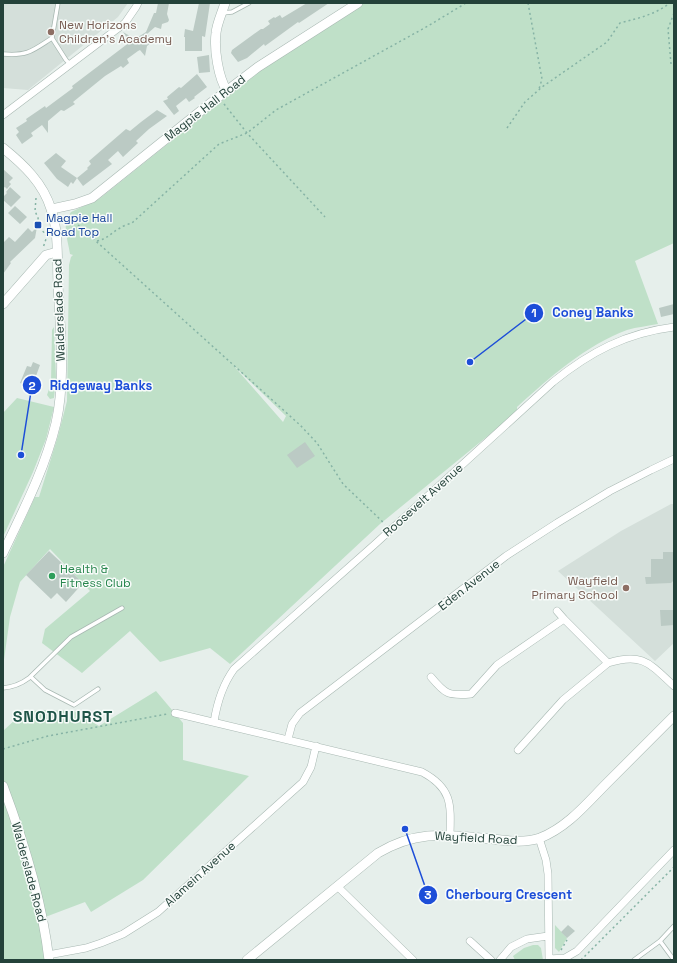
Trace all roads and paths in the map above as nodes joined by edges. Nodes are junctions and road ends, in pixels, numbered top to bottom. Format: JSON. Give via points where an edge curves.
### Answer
{"nodes":[{"id":1,"x":58,"y":3,"type":"edge"},
{"id":2,"x":138,"y":3,"type":"edge"},
{"id":3,"x":225,"y":3,"type":"edge"},
{"id":4,"x":249,"y":3,"type":"edge"},
{"id":5,"x":358,"y":3,"type":"edge"},
{"id":6,"x":466,"y":3,"type":"edge"},
{"id":7,"x":528,"y":3,"type":"edge"},
{"id":8,"x":670,"y":3,"type":"edge"},
{"id":9,"x":221,"y":13,"type":"junction"},
{"id":10,"x":674,"y":13,"type":"edge"},
{"id":11,"x":52,"y":38,"type":"junction"},
{"id":12,"x":3,"y":54,"type":"edge"},
{"id":13,"x":71,"y":64,"type":"junction"},
{"id":14,"x":671,"y":64,"type":"dead end"},
{"id":15,"x":227,"y":90,"type":"junction"},
{"id":16,"x":538,"y":90,"type":"junction"},
{"id":17,"x":219,"y":96,"type":"junction"},
{"id":18,"x":3,"y":115,"type":"edge"},
{"id":19,"x":507,"y":128,"type":"dead end"},
{"id":20,"x":247,"y":133,"type":"junction"},
{"id":21,"x":3,"y":148,"type":"edge"},
{"id":22,"x":36,"y":195,"type":"dead end"},
{"id":23,"x":52,"y":209,"type":"junction"},
{"id":24,"x":325,"y":217,"type":"dead end"},
{"id":25,"x":78,"y":225,"type":"dead end"},
{"id":26,"x":97,"y":241,"type":"junction"},
{"id":27,"x":42,"y":249,"type":"dead end"},
{"id":28,"x":57,"y":252,"type":"junction"},
{"id":29,"x":3,"y":304,"type":"edge"},
{"id":30,"x":674,"y":327,"type":"edge"},
{"id":31,"x":674,"y":460,"type":"edge"},
{"id":32,"x":390,"y":530,"type":"junction"},
{"id":33,"x":3,"y":553,"type":"edge"},
{"id":34,"x":122,"y":608,"type":"dead end"},
{"id":35,"x":557,"y":611,"type":"dead end"},
{"id":36,"x":564,"y":619,"type":"junction"},
{"id":37,"x":608,"y":663,"type":"junction"},
{"id":38,"x":31,"y":677,"type":"junction"},
{"id":39,"x":431,"y":677,"type":"dead end"},
{"id":40,"x":674,"y":686,"type":"edge"},
{"id":41,"x":3,"y":688,"type":"edge"},
{"id":42,"x":98,"y":689,"type":"dead end"},
{"id":43,"x":175,"y":713,"type":"joint"},
{"id":44,"x":674,"y":716,"type":"edge"},
{"id":45,"x":214,"y":722,"type":"junction"},
{"id":46,"x":288,"y":739,"type":"junction"},
{"id":47,"x":316,"y":746,"type":"junction"},
{"id":48,"x":3,"y":749,"type":"edge"},
{"id":49,"x":518,"y":750,"type":"dead end"},
{"id":50,"x":3,"y":786,"type":"edge"},
{"id":51,"x":450,"y":835,"type":"junction"},
{"id":52,"x":539,"y":838,"type":"junction"},
{"id":53,"x":674,"y":850,"type":"edge"},
{"id":54,"x":674,"y":867,"type":"edge"},
{"id":55,"x":337,"y":886,"type":"junction"},
{"id":56,"x":674,"y":926,"type":"edge"},
{"id":57,"x":548,"y":936,"type":"junction"},
{"id":58,"x":567,"y":940,"type":"dead end"},
{"id":59,"x":470,"y":941,"type":"dead end"},
{"id":60,"x":660,"y":941,"type":"junction"},
{"id":61,"x":560,"y":953,"type":"dead end"},
{"id":62,"x":49,"y":957,"type":"edge"},
{"id":63,"x":409,"y":959,"type":"edge"},
{"id":64,"x":247,"y":960,"type":"edge"},
{"id":65,"x":491,"y":960,"type":"edge"},
{"id":66,"x":500,"y":960,"type":"edge"},
{"id":67,"x":549,"y":960,"type":"edge"},
{"id":68,"x":581,"y":960,"type":"edge"},
{"id":69,"x":634,"y":960,"type":"edge"},
{"id":70,"x":674,"y":960,"type":"edge"}],
"edges":[{"from":1,"to":11,"type":"lane"},
{"from":2,"to":13,"type":"street","via":[[125,23]]},
{"from":3,"to":9,"type":"street"},
{"from":4,"to":9,"type":"lane","via":[[232,12]]},
{"from":5,"to":15,"type":"street","name":"Magpie Hall Road","via":[[269,59]]},
{"from":6,"to":20,"type":"path","via":[[276,110]]},
{"from":7,"to":16,"type":"path","via":[[542,78]]},
{"from":8,"to":16,"type":"path","via":[[658,12],[620,22],[608,42]]},
{"from":9,"to":15,"type":"street","via":[[216,42],[221,82]]},
{"from":10,"to":14,"type":"path","via":[[668,29]]},
{"from":11,"to":12,"type":"lane","via":[[26,54]]},
{"from":11,"to":13,"type":"lane"},
{"from":13,"to":18,"type":"street"},
{"from":15,"to":17,"type":"street","name":"Magpie Hall Road"},
{"from":16,"to":19,"type":"path"},
{"from":17,"to":20,"type":"path"},
{"from":17,"to":23,"type":"street","name":"Magpie Hall Road","via":[[92,198]]},
{"from":20,"to":24,"type":"path"},
{"from":20,"to":26,"type":"path","via":[[219,144],[132,223]]},
{"from":21,"to":23,"type":"street","name":"Walderslade Road","via":[[35,178]]},
{"from":22,"to":27,"type":"path","via":[[35,211],[40,228],[47,236]]},
{"from":23,"to":28,"type":"street","name":"Walderslade Road"},
{"from":25,"to":26,"type":"path"},
{"from":26,"to":32,"type":"path","via":[[300,425],[317,442],[343,484]]},
{"from":28,"to":29,"type":"street","via":[[46,255]]},
{"from":28,"to":33,"type":"street","name":"Walderslade Road","via":[[62,385],[56,424],[38,475]]},
{"from":30,"to":32,"type":"street","name":"Roosevelt Avenue","via":[[649,331],[612,344],[572,367]]},
{"from":31,"to":46,"type":"street","name":"Eden Avenue","via":[[610,491],[506,556],[304,710],[294,720]]},
{"from":32,"to":45,"type":"street","name":"Roosevelt Avenue","via":[[234,669],[219,698]]},
{"from":34,"to":38,"type":"lane","via":[[71,637]]},
{"from":35,"to":36,"type":"street"},
{"from":36,"to":37,"type":"street"},
{"from":36,"to":39,"type":"street","via":[[497,665],[471,694],[459,695],[443,691]]},
{"from":37,"to":40,"type":"street","via":[[633,658],[649,663]]},
{"from":37,"to":49,"type":"street","via":[[563,700]]},
{"from":38,"to":41,"type":"lane","via":[[17,686]]},
{"from":38,"to":42,"type":"lane","via":[[45,690],[74,705]]},
{"from":43,"to":45,"type":"street"},
{"from":43,"to":48,"type":"path","via":[[48,736]]},
{"from":44,"to":52,"type":"street","name":"Wayfield Road","via":[[574,816],[561,827]]},
{"from":45,"to":46,"type":"street"},
{"from":46,"to":47,"type":"street"},
{"from":47,"to":51,"type":"street","via":[[416,770],[434,778],[449,800]]},
{"from":47,"to":62,"type":"street","name":"Alamein Avenue","via":[[311,767],[302,782],[158,912],[123,934],[86,948]]},
{"from":50,"to":62,"type":"street","name":"Walderslade Road","via":[[28,861]]},
{"from":51,"to":52,"type":"street","name":"Wayfield Road","via":[[511,841]]},
{"from":51,"to":55,"type":"street","name":"Wayfield Road","via":[[417,837],[393,845]]},
{"from":52,"to":57,"type":"street","via":[[548,874]]},
{"from":53,"to":67,"type":"street","via":[[577,951],[565,958]]},
{"from":54,"to":68,"type":"path"},
{"from":55,"to":63,"type":"street"},
{"from":55,"to":64,"type":"street","name":"Wayfield Road"},
{"from":56,"to":60,"type":"lane"},
{"from":57,"to":66,"type":"street","via":[[527,939],[511,947]]},
{"from":57,"to":67,"type":"street"},
{"from":58,"to":61,"type":"path"},
{"from":59,"to":65,"type":"street"},
{"from":60,"to":69,"type":"lane"},
{"from":60,"to":70,"type":"lane"}]}
